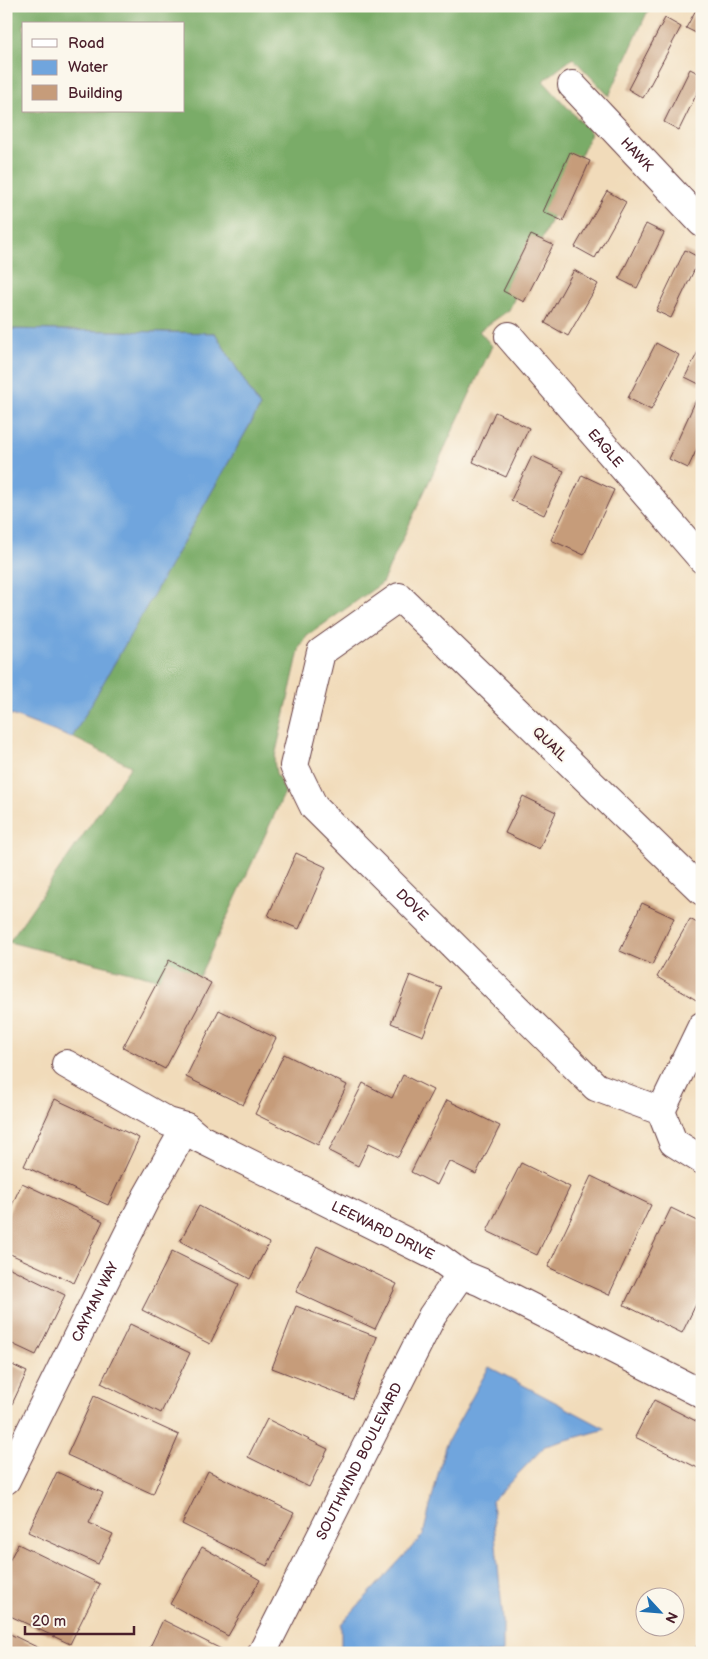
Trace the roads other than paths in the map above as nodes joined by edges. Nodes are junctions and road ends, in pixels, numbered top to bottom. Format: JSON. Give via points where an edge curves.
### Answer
{"nodes":[{"id":1,"x":572,"y":85,"type":"dead end"},
{"id":2,"x":702,"y":223,"type":"edge"},
{"id":3,"x":508,"y":336,"type":"dead end"},
{"id":4,"x":702,"y":560,"type":"edge"},
{"id":5,"x":399,"y":597,"type":"joint"},
{"id":6,"x":702,"y":891,"type":"edge"},
{"id":7,"x":702,"y":1026,"type":"edge"},
{"id":8,"x":66,"y":1064,"type":"dead end"},
{"id":9,"x":661,"y":1111,"type":"junction"},
{"id":10,"x":186,"y":1127,"type":"junction"},
{"id":11,"x":702,"y":1160,"type":"edge"},
{"id":12,"x":461,"y":1274,"type":"junction"},
{"id":13,"x":702,"y":1394,"type":"edge"},
{"id":14,"x":6,"y":1480,"type":"edge"},
{"id":15,"x":262,"y":1653,"type":"edge"}],
"edges":[{"from":1,"to":2,"type":"street","name":"HAWK"},
{"from":3,"to":4,"type":"street","name":"EAGLE"},
{"from":5,"to":6,"type":"street","name":"QUAIL"},
{"from":5,"to":9,"type":"street","name":"DOVE","via":[[321,652],[294,766],[314,807],[596,1087]]},
{"from":7,"to":9,"type":"street"},
{"from":8,"to":10,"type":"street","name":"LEEWARD DRIVE","via":[[168,1122]]},
{"from":9,"to":11,"type":"street","via":[[673,1142]]},
{"from":10,"to":12,"type":"street","name":"LEEWARD DRIVE","via":[[199,1138],[439,1258]]},
{"from":10,"to":14,"type":"street","name":"CAYMAN WAY","via":[[147,1196]]},
{"from":12,"to":13,"type":"street","name":"LEEWARD DRIVE"},
{"from":12,"to":15,"type":"street","name":"SOUTHWIND BOULEVARD","via":[[432,1316]]}]}
